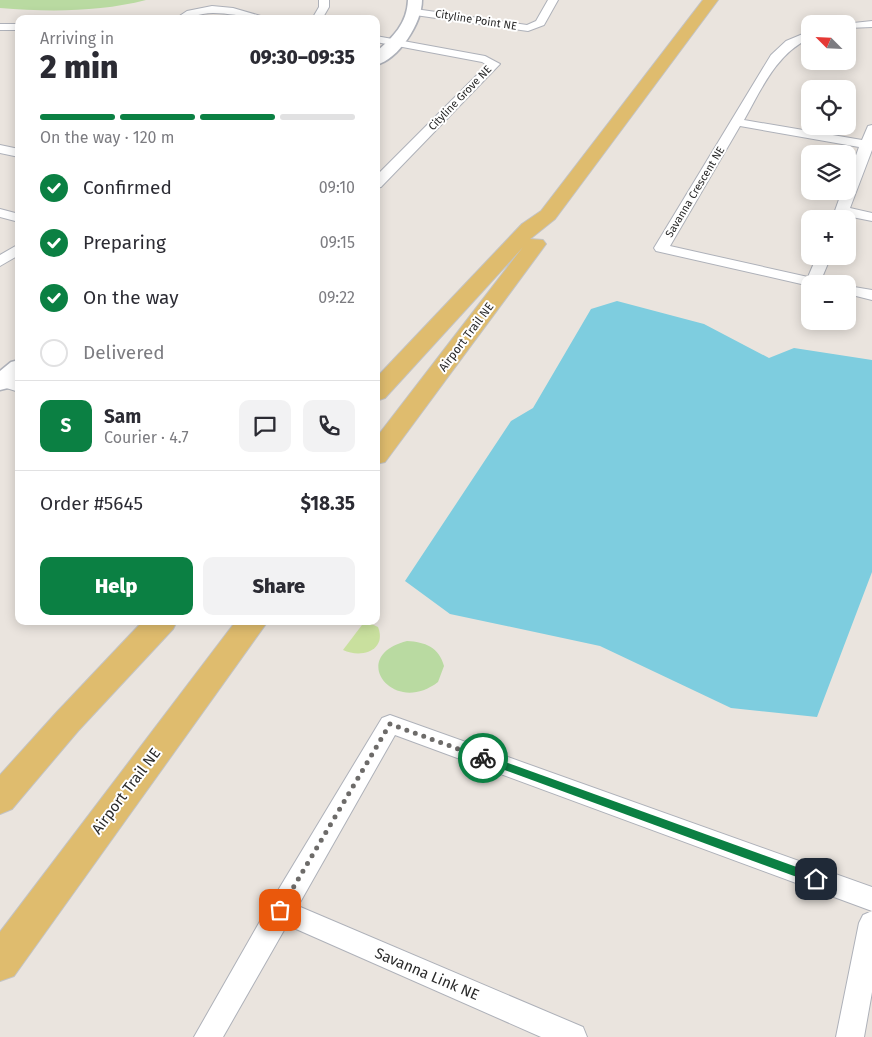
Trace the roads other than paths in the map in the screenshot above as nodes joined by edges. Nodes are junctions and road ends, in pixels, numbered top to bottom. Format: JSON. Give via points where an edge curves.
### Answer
{"nodes":[{"id":1,"x":324,"y":0,"type":"edge"},
{"id":2,"x":553,"y":0,"type":"edge"},
{"id":3,"x":711,"y":0,"type":"edge"},
{"id":4,"x":415,"y":6,"type":"edge"},
{"id":5,"x":186,"y":15,"type":"edge"},
{"id":6,"x":243,"y":15,"type":"edge"},
{"id":7,"x":319,"y":15,"type":"edge"},
{"id":8,"x":872,"y":24,"type":"edge"},
{"id":9,"x":856,"y":25,"type":"edge"},
{"id":10,"x":0,"y":27,"type":"edge"},
{"id":11,"x":15,"y":27,"type":"edge"},
{"id":12,"x":801,"y":38,"type":"edge"},
{"id":13,"x":380,"y":40,"type":"edge"},
{"id":14,"x":396,"y":42,"type":"junction"},
{"id":15,"x":380,"y":56,"type":"edge"},
{"id":16,"x":737,"y":122,"type":"junction"},
{"id":17,"x":872,"y":129,"type":"edge"},
{"id":18,"x":869,"y":145,"type":"edge"},
{"id":19,"x":0,"y":149,"type":"edge"},
{"id":20,"x":15,"y":152,"type":"edge"},
{"id":21,"x":380,"y":180,"type":"edge"},
{"id":22,"x":843,"y":210,"type":"edge"},
{"id":23,"x":0,"y":213,"type":"edge"},
{"id":24,"x":548,"y":215,"type":"junction"},
{"id":25,"x":856,"y":216,"type":"edge"},
{"id":26,"x":15,"y":217,"type":"edge"},
{"id":27,"x":872,"y":217,"type":"edge"},
{"id":28,"x":15,"y":251,"type":"edge"},
{"id":29,"x":0,"y":262,"type":"edge"},
{"id":30,"x":801,"y":279,"type":"edge"},
{"id":31,"x":856,"y":292,"type":"edge"},
{"id":32,"x":872,"y":295,"type":"edge"},
{"id":33,"x":380,"y":390,"type":"edge"},
{"id":34,"x":380,"y":451,"type":"edge"},
{"id":35,"x":158,"y":625,"type":"edge"},
{"id":36,"x":250,"y":625,"type":"edge"},
{"id":37,"x":0,"y":799,"type":"edge"},
{"id":38,"x":872,"y":899,"type":"edge"},
{"id":39,"x":280,"y":910,"type":"junction"},
{"id":40,"x":872,"y":924,"type":"edge"},
{"id":41,"x":0,"y":963,"type":"edge"},
{"id":42,"x":208,"y":1037,"type":"edge"},
{"id":43,"x":573,"y":1037,"type":"edge"},
{"id":44,"x":850,"y":1037,"type":"edge"}],
"edges":[{"from":1,"to":7,"type":"street"},
{"from":2,"to":4,"type":"street","name":"Cityline Point NE","via":[[540,23],[528,28]]},
{"from":3,"to":24,"type":"main road","name":"Airport Trail NE"},
{"from":4,"to":14,"type":"street","via":[[410,25]]},
{"from":5,"to":6,"type":"street","via":[[204,8]]},
{"from":8,"to":9,"type":"street"},
{"from":10,"to":11,"type":"street"},
{"from":12,"to":16,"type":"street","name":"Savanna Crescent NE","via":[[780,52]]},
{"from":13,"to":14,"type":"street"},
{"from":14,"to":15,"type":"street"},
{"from":14,"to":21,"type":"street","name":"Cityline Grove NE","via":[[485,59],[494,64]]},
{"from":16,"to":18,"type":"street"},
{"from":16,"to":30,"type":"street","name":"Savanna Crescent NE","via":[[661,248]]},
{"from":17,"to":18,"type":"street"},
{"from":18,"to":22,"type":"street"},
{"from":19,"to":20,"type":"street"},
{"from":23,"to":26,"type":"street"},
{"from":24,"to":33,"type":"main road","name":"Airport Trail NE","via":[[529,228]]},
{"from":24,"to":34,"type":"main road","name":"Airport Trail NE","via":[[545,232]]},
{"from":25,"to":27,"type":"street"},
{"from":28,"to":29,"type":"street"},
{"from":31,"to":32,"type":"street"},
{"from":35,"to":37,"type":"main road"},
{"from":36,"to":41,"type":"main road","name":"Airport Trail NE"},
{"from":38,"to":39,"type":"street","via":[[390,724]]},
{"from":39,"to":42,"type":"street"},
{"from":39,"to":43,"type":"street","name":"Savanna Link NE"},
{"from":40,"to":44,"type":"street"}]}
